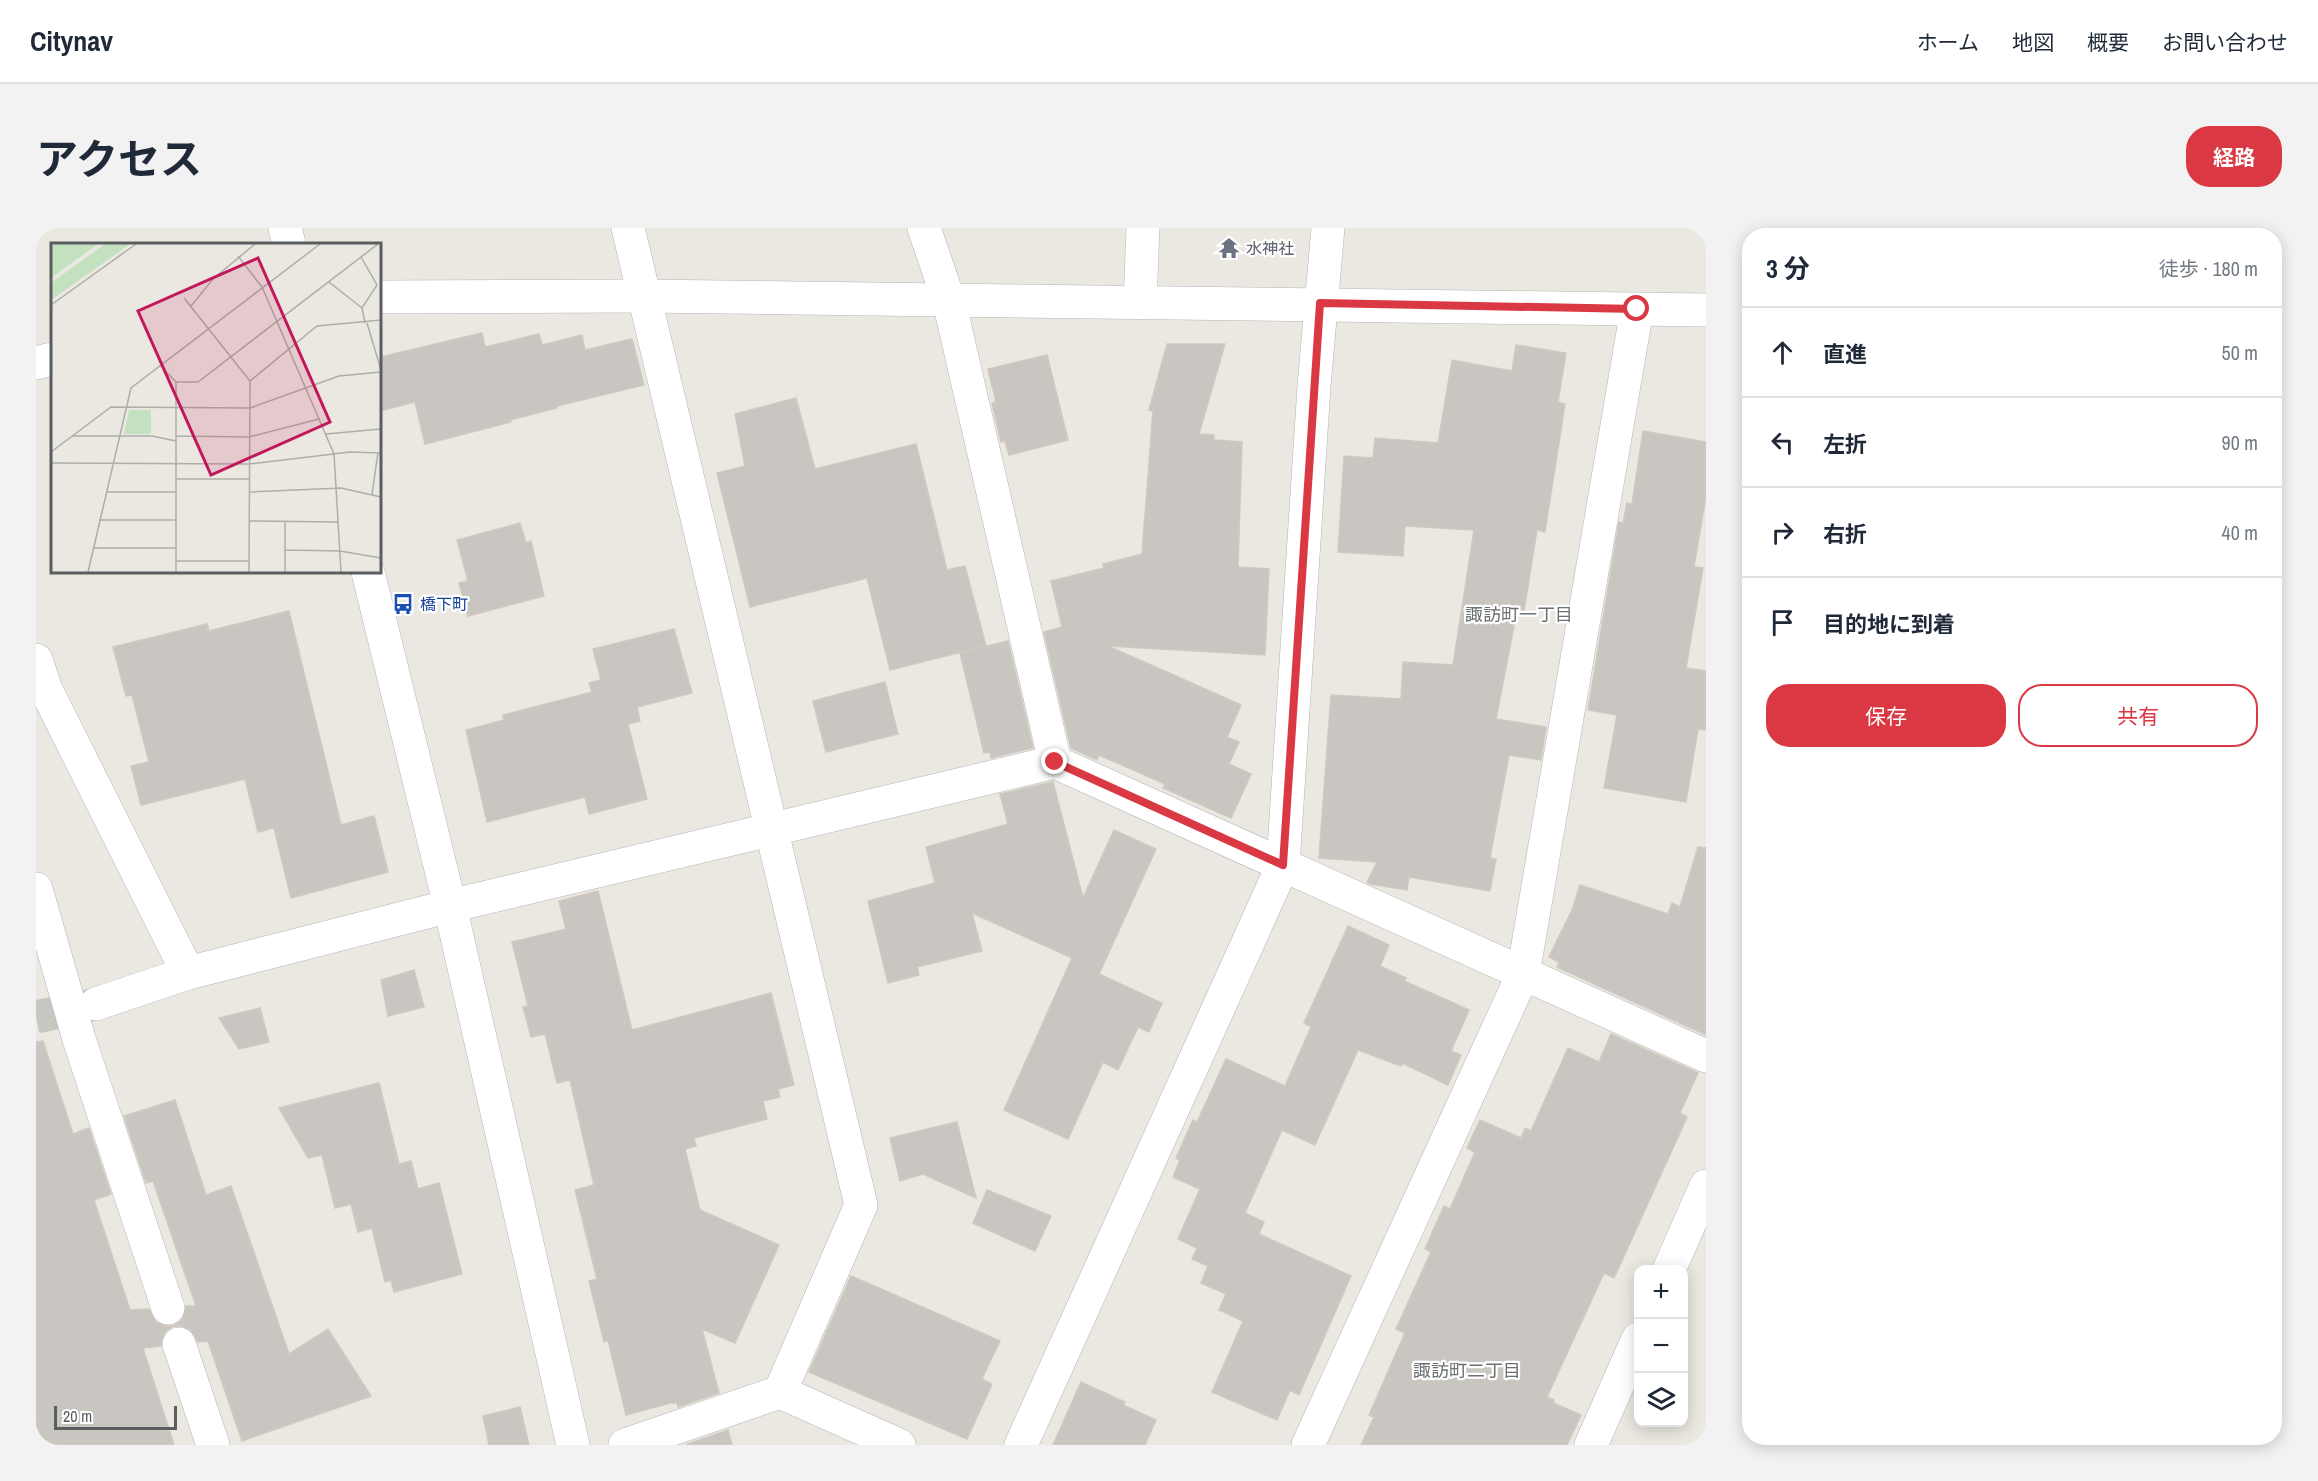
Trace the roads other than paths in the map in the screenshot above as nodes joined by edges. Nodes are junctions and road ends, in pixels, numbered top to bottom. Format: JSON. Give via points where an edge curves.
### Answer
{"nodes":[{"id":1,"x":285,"y":228,"type":"edge"},
{"id":2,"x":628,"y":228,"type":"edge"},
{"id":3,"x":924,"y":228,"type":"edge"},
{"id":4,"x":1143,"y":228,"type":"edge"},
{"id":5,"x":1328,"y":228,"type":"edge"},
{"id":6,"x":289,"y":243,"type":"edge"},
{"id":7,"x":643,"y":296,"type":"junction"},
{"id":8,"x":381,"y":297,"type":"edge"},
{"id":9,"x":949,"y":301,"type":"junction"},
{"id":10,"x":1140,"y":302,"type":"junction"},
{"id":11,"x":1320,"y":303,"type":"junction"},
{"id":12,"x":1637,"y":309,"type":"junction"},
{"id":13,"x":1706,"y":310,"type":"edge"},
{"id":14,"x":51,"y":359,"type":"edge"},
{"id":15,"x":36,"y":363,"type":"edge"},
{"id":16,"x":368,"y":573,"type":"edge"},
{"id":17,"x":36,"y":660,"type":"edge"},
{"id":18,"x":1055,"y":762,"type":"junction"},
{"id":19,"x":773,"y":829,"type":"junction"},
{"id":20,"x":1283,"y":865,"type":"junction"},
{"id":21,"x":36,"y":888,"type":"edge"},
{"id":22,"x":450,"y":906,"type":"junction"},
{"id":23,"x":188,"y":973,"type":"junction"},
{"id":24,"x":1523,"y":974,"type":"junction"},
{"id":25,"x":96,"y":1004,"type":"tunnel mouth"},
{"id":26,"x":1706,"y":1056,"type":"edge"},
{"id":27,"x":1706,"y":1186,"type":"edge"},
{"id":28,"x":1671,"y":1265,"type":"edge"},
{"id":29,"x":168,"y":1308,"type":"dead end"},
{"id":30,"x":179,"y":1344,"type":"dead end"},
{"id":31,"x":1634,"y":1348,"type":"edge"},
{"id":32,"x":780,"y":1392,"type":"junction"},
{"id":33,"x":213,"y":1445,"type":"edge"},
{"id":34,"x":573,"y":1445,"type":"edge"},
{"id":35,"x":625,"y":1445,"type":"edge"},
{"id":36,"x":899,"y":1445,"type":"edge"},
{"id":37,"x":1021,"y":1445,"type":"edge"},
{"id":38,"x":1308,"y":1445,"type":"edge"},
{"id":39,"x":1591,"y":1445,"type":"edge"}],
"edges":[{"from":1,"to":6,"type":"street"},
{"from":2,"to":7,"type":"street"},
{"from":3,"to":9,"type":"street"},
{"from":4,"to":10,"type":"street"},
{"from":5,"to":11,"type":"street"},
{"from":7,"to":8,"type":"street"},
{"from":7,"to":9,"type":"street"},
{"from":7,"to":19,"type":"street"},
{"from":9,"to":10,"type":"street"},
{"from":9,"to":18,"type":"street"},
{"from":10,"to":11,"type":"street"},
{"from":11,"to":12,"type":"street"},
{"from":11,"to":20,"type":"street"},
{"from":12,"to":13,"type":"street"},
{"from":12,"to":24,"type":"street"},
{"from":14,"to":15,"type":"street"},
{"from":16,"to":22,"type":"street"},
{"from":17,"to":23,"type":"street","via":[[46,690]]},
{"from":18,"to":19,"type":"street"},
{"from":18,"to":20,"type":"street"},
{"from":19,"to":22,"type":"street"},
{"from":19,"to":32,"type":"street","via":[[861,1204]]},
{"from":20,"to":24,"type":"street"},
{"from":20,"to":37,"type":"street"},
{"from":21,"to":29,"type":"street","via":[[79,1039]]},
{"from":22,"to":23,"type":"street"},
{"from":22,"to":34,"type":"street"},
{"from":23,"to":25,"type":"street"},
{"from":24,"to":26,"type":"street"},
{"from":24,"to":38,"type":"street"},
{"from":27,"to":28,"type":"street"},
{"from":30,"to":33,"type":"street"},
{"from":31,"to":39,"type":"street"},
{"from":32,"to":35,"type":"street"},
{"from":32,"to":36,"type":"street"}]}
